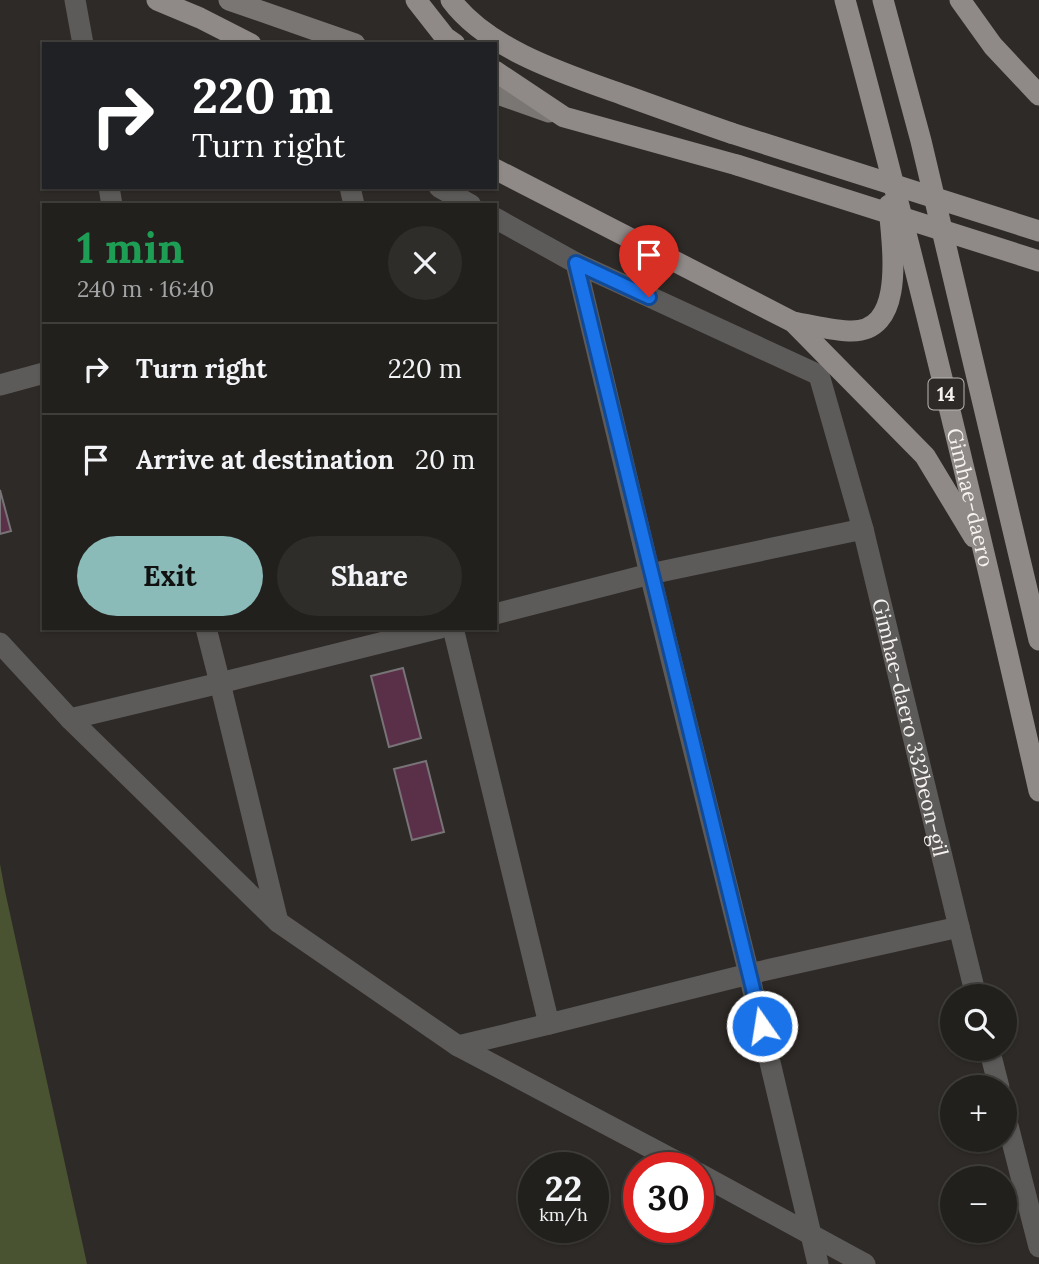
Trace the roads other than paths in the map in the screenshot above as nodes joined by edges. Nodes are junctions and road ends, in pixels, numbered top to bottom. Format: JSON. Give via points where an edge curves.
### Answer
{"nodes":[{"id":1,"x":75,"y":0,"type":"edge"},
{"id":2,"x":157,"y":0,"type":"edge"},
{"id":3,"x":229,"y":0,"type":"edge"},
{"id":4,"x":416,"y":0,"type":"edge"},
{"id":5,"x":452,"y":0,"type":"edge"},
{"id":6,"x":845,"y":0,"type":"edge"},
{"id":7,"x":883,"y":0,"type":"edge"},
{"id":8,"x":960,"y":0,"type":"edge"},
{"id":9,"x":83,"y":42,"type":"edge"},
{"id":10,"x":247,"y":42,"type":"edge"},
{"id":11,"x":349,"y":42,"type":"edge"},
{"id":12,"x":452,"y":42,"type":"edge"},
{"id":13,"x":497,"y":72,"type":"edge"},
{"id":14,"x":497,"y":94,"type":"edge"},
{"id":15,"x":1039,"y":94,"type":"edge"},
{"id":16,"x":564,"y":117,"type":"junction"},
{"id":17,"x":887,"y":154,"type":"junction"},
{"id":18,"x":497,"y":170,"type":"edge"},
{"id":19,"x":443,"y":189,"type":"edge"},
{"id":20,"x":467,"y":203,"type":"edge"},
{"id":21,"x":497,"y":219,"type":"edge"},
{"id":22,"x":1039,"y":230,"type":"edge"},
{"id":23,"x":1039,"y":261,"type":"edge"},
{"id":24,"x":576,"y":263,"type":"junction"},
{"id":25,"x":793,"y":322,"type":"junction"},
{"id":26,"x":42,"y":374,"type":"edge"},
{"id":27,"x":0,"y":385,"type":"edge"},
{"id":28,"x":863,"y":529,"type":"junction"},
{"id":29,"x":986,"y":556,"type":"junction"},
{"id":30,"x":650,"y":574,"type":"junction"},
{"id":31,"x":497,"y":613,"type":"edge"},
{"id":32,"x":207,"y":630,"type":"edge"},
{"id":33,"x":432,"y":630,"type":"edge"},
{"id":34,"x":453,"y":630,"type":"edge"},
{"id":35,"x":1039,"y":640,"type":"edge"},
{"id":36,"x":0,"y":643,"type":"edge"},
{"id":37,"x":220,"y":683,"type":"junction"},
{"id":38,"x":70,"y":719,"type":"junction"},
{"id":39,"x":1039,"y":791,"type":"edge"},
{"id":40,"x":278,"y":922,"type":"junction"},
{"id":41,"x":958,"y":926,"type":"junction"},
{"id":42,"x":749,"y":974,"type":"junction"},
{"id":43,"x":973,"y":984,"type":"edge"},
{"id":44,"x":549,"y":1024,"type":"junction"},
{"id":45,"x":458,"y":1046,"type":"junction"},
{"id":46,"x":659,"y":1152,"type":"edge"},
{"id":47,"x":1015,"y":1152,"type":"edge"},
{"id":48,"x":714,"y":1181,"type":"edge"},
{"id":49,"x":811,"y":1233,"type":"junction"},
{"id":50,"x":1039,"y":1247,"type":"edge"},
{"id":51,"x":818,"y":1264,"type":"edge"},
{"id":52,"x":865,"y":1264,"type":"edge"}],
"edges":[{"from":1,"to":9,"type":"street"},
{"from":2,"to":10,"type":"main road"},
{"from":3,"to":11,"type":"main road"},
{"from":4,"to":12,"type":"main road"},
{"from":5,"to":22,"type":"main road","bridge":true,"via":[[461,13],[503,43],[550,69],[732,134]]},
{"from":6,"to":17,"type":"main road","name":"Gimhae-daero","number":"14"},
{"from":7,"to":35,"type":"main road","name":"Gimhae-daero","number":"14","via":[[921,141]]},
{"from":8,"to":15,"type":"main road","via":[[993,46]]},
{"from":13,"to":16,"type":"main road"},
{"from":14,"to":16,"type":"main road"},
{"from":16,"to":23,"type":"main road","bridge":true},
{"from":17,"to":25,"type":"main road","via":[[893,281],[888,308],[874,325],[854,332]]},
{"from":17,"to":29,"type":"main road","name":"Gimhae-daero","number":"14"},
{"from":18,"to":25,"type":"main road"},
{"from":19,"to":20,"type":"street"},
{"from":21,"to":24,"type":"street","name":"Gimhae-daero 332beon-gil"},
{"from":24,"to":28,"type":"street","name":"Gimhae-daero 332beon-gil","via":[[819,375]]},
{"from":24,"to":30,"type":"street"},
{"from":25,"to":29,"type":"main road","via":[[925,456]]},
{"from":26,"to":27,"type":"street"},
{"from":28,"to":30,"type":"street"},
{"from":28,"to":41,"type":"street","name":"Gimhae-daero 332beon-gil"},
{"from":29,"to":39,"type":"main road","name":"Gimhae-daero","number":"14"},
{"from":30,"to":31,"type":"street"},
{"from":30,"to":42,"type":"street"},
{"from":32,"to":37,"type":"street"},
{"from":33,"to":37,"type":"street"},
{"from":34,"to":44,"type":"street"},
{"from":36,"to":38,"type":"street"},
{"from":37,"to":38,"type":"street"},
{"from":37,"to":40,"type":"street"},
{"from":38,"to":40,"type":"street"},
{"from":40,"to":45,"type":"street"},
{"from":41,"to":42,"type":"street"},
{"from":41,"to":43,"type":"street","name":"Gimhae-daero 332beon-gil"},
{"from":42,"to":44,"type":"street"},
{"from":42,"to":49,"type":"street"},
{"from":44,"to":45,"type":"street"},
{"from":45,"to":46,"type":"street"},
{"from":47,"to":50,"type":"street"},
{"from":48,"to":49,"type":"street"},
{"from":49,"to":51,"type":"street"},
{"from":49,"to":52,"type":"street"}]}
